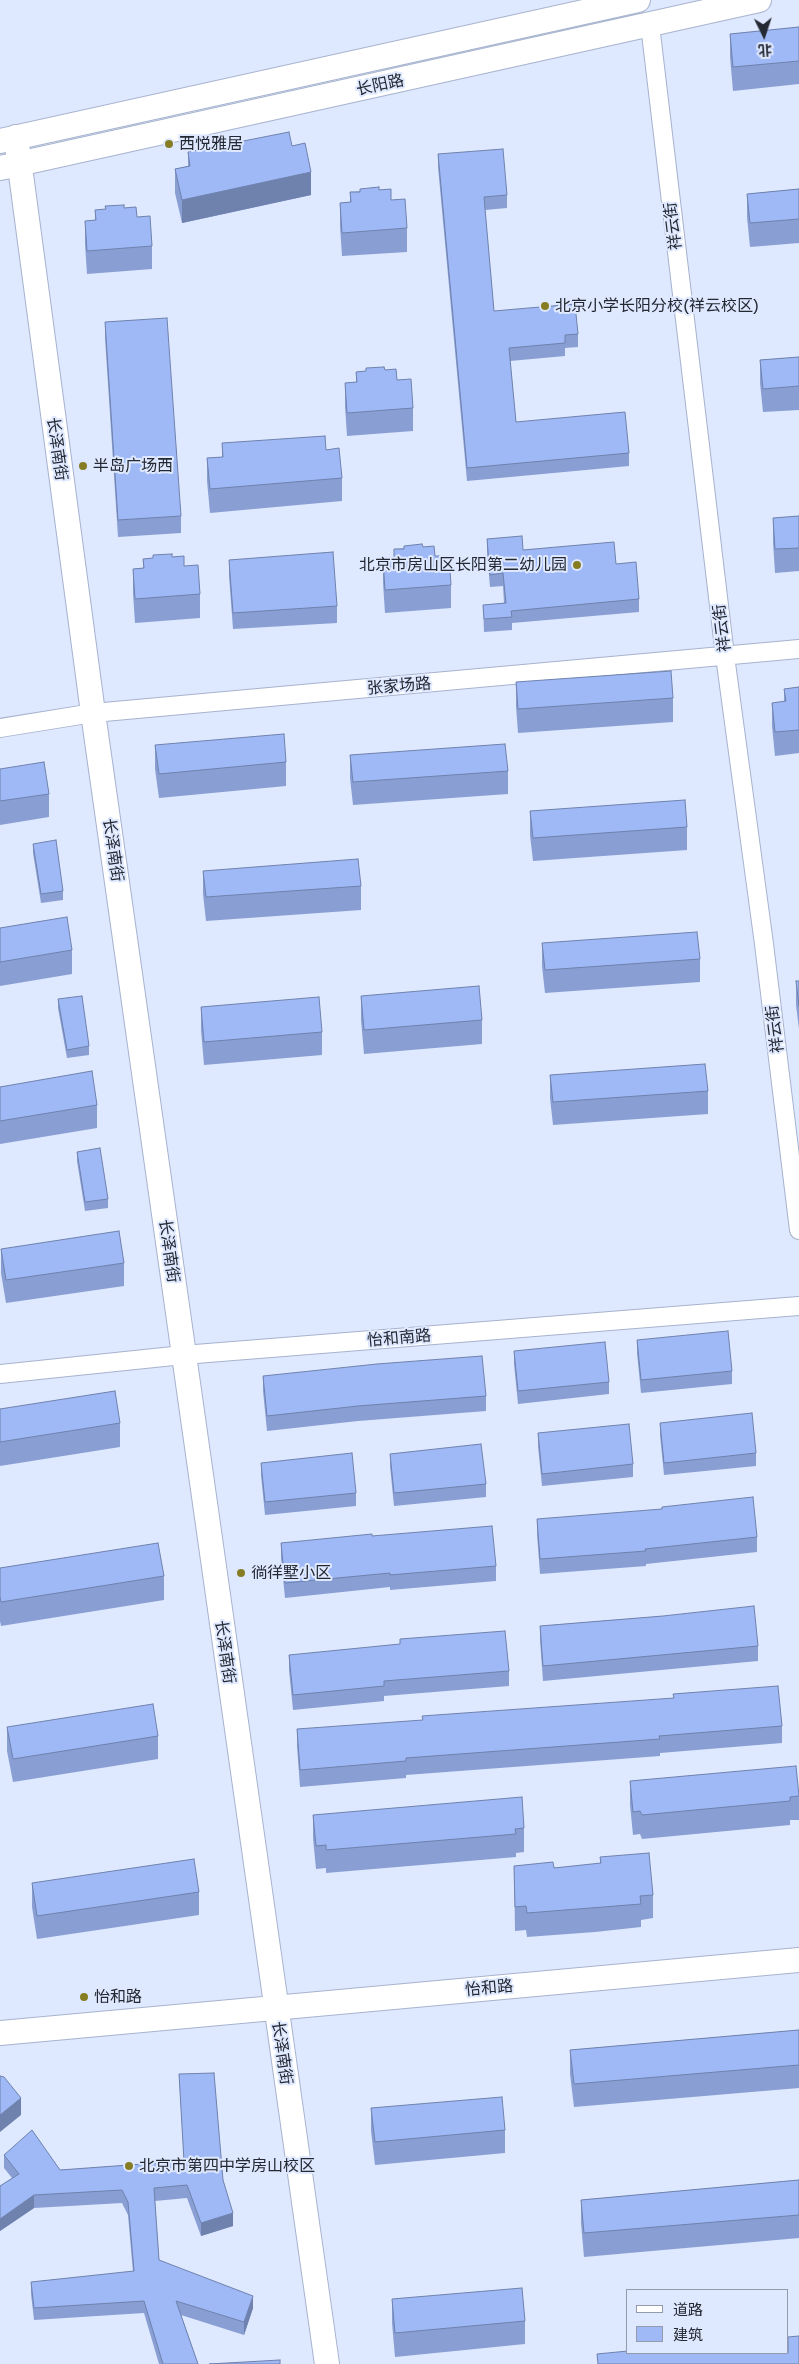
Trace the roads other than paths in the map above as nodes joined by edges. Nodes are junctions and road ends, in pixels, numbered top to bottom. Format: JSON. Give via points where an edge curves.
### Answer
{"nodes":[{"id":1,"x":638,"y":0,"type":"edge"},
{"id":2,"x":759,"y":0,"type":"edge"},
{"id":3,"x":650,"y":25,"type":"junction"},
{"id":4,"x":8,"y":139,"type":"edge"},
{"id":5,"x":10,"y":166,"type":"edge"},
{"id":6,"x":799,"y":649,"type":"edge"},
{"id":7,"x":725,"y":656,"type":"junction"},
{"id":8,"x":94,"y":713,"type":"junction"},
{"id":9,"x":0,"y":728,"type":"edge"},
{"id":10,"x":799,"y":1230,"type":"edge"},
{"id":11,"x":799,"y":1306,"type":"edge"},
{"id":12,"x":183,"y":1355,"type":"junction"},
{"id":13,"x":0,"y":1374,"type":"edge"},
{"id":14,"x":799,"y":1960,"type":"edge"},
{"id":15,"x":276,"y":2008,"type":"junction"},
{"id":16,"x":0,"y":2033,"type":"edge"},
{"id":17,"x":327,"y":2364,"type":"edge"}],
"edges":[{"from":1,"to":4,"type":"street","name":"长阳路"},
{"from":2,"to":3,"type":"street","name":"长阳路"},
{"from":3,"to":5,"type":"street","name":"长阳路"},
{"from":3,"to":7,"type":"street","name":"祥云街"},
{"from":4,"to":5,"type":"street","name":"长泽南街"},
{"from":5,"to":8,"type":"street","name":"长泽南街"},
{"from":6,"to":7,"type":"street","name":"张家场路"},
{"from":7,"to":8,"type":"street","name":"张家场路"},
{"from":7,"to":10,"type":"street","name":"祥云街"},
{"from":8,"to":9,"type":"street","name":"张家场路"},
{"from":8,"to":12,"type":"street","name":"长泽南街"},
{"from":11,"to":12,"type":"street","name":"怡和南路"},
{"from":12,"to":13,"type":"street","name":"怡和南路"},
{"from":12,"to":15,"type":"street","name":"长泽南街"},
{"from":14,"to":15,"type":"street","name":"怡和路"},
{"from":15,"to":16,"type":"street","name":"怡和路"},
{"from":15,"to":17,"type":"street","name":"长泽南街"}]}
